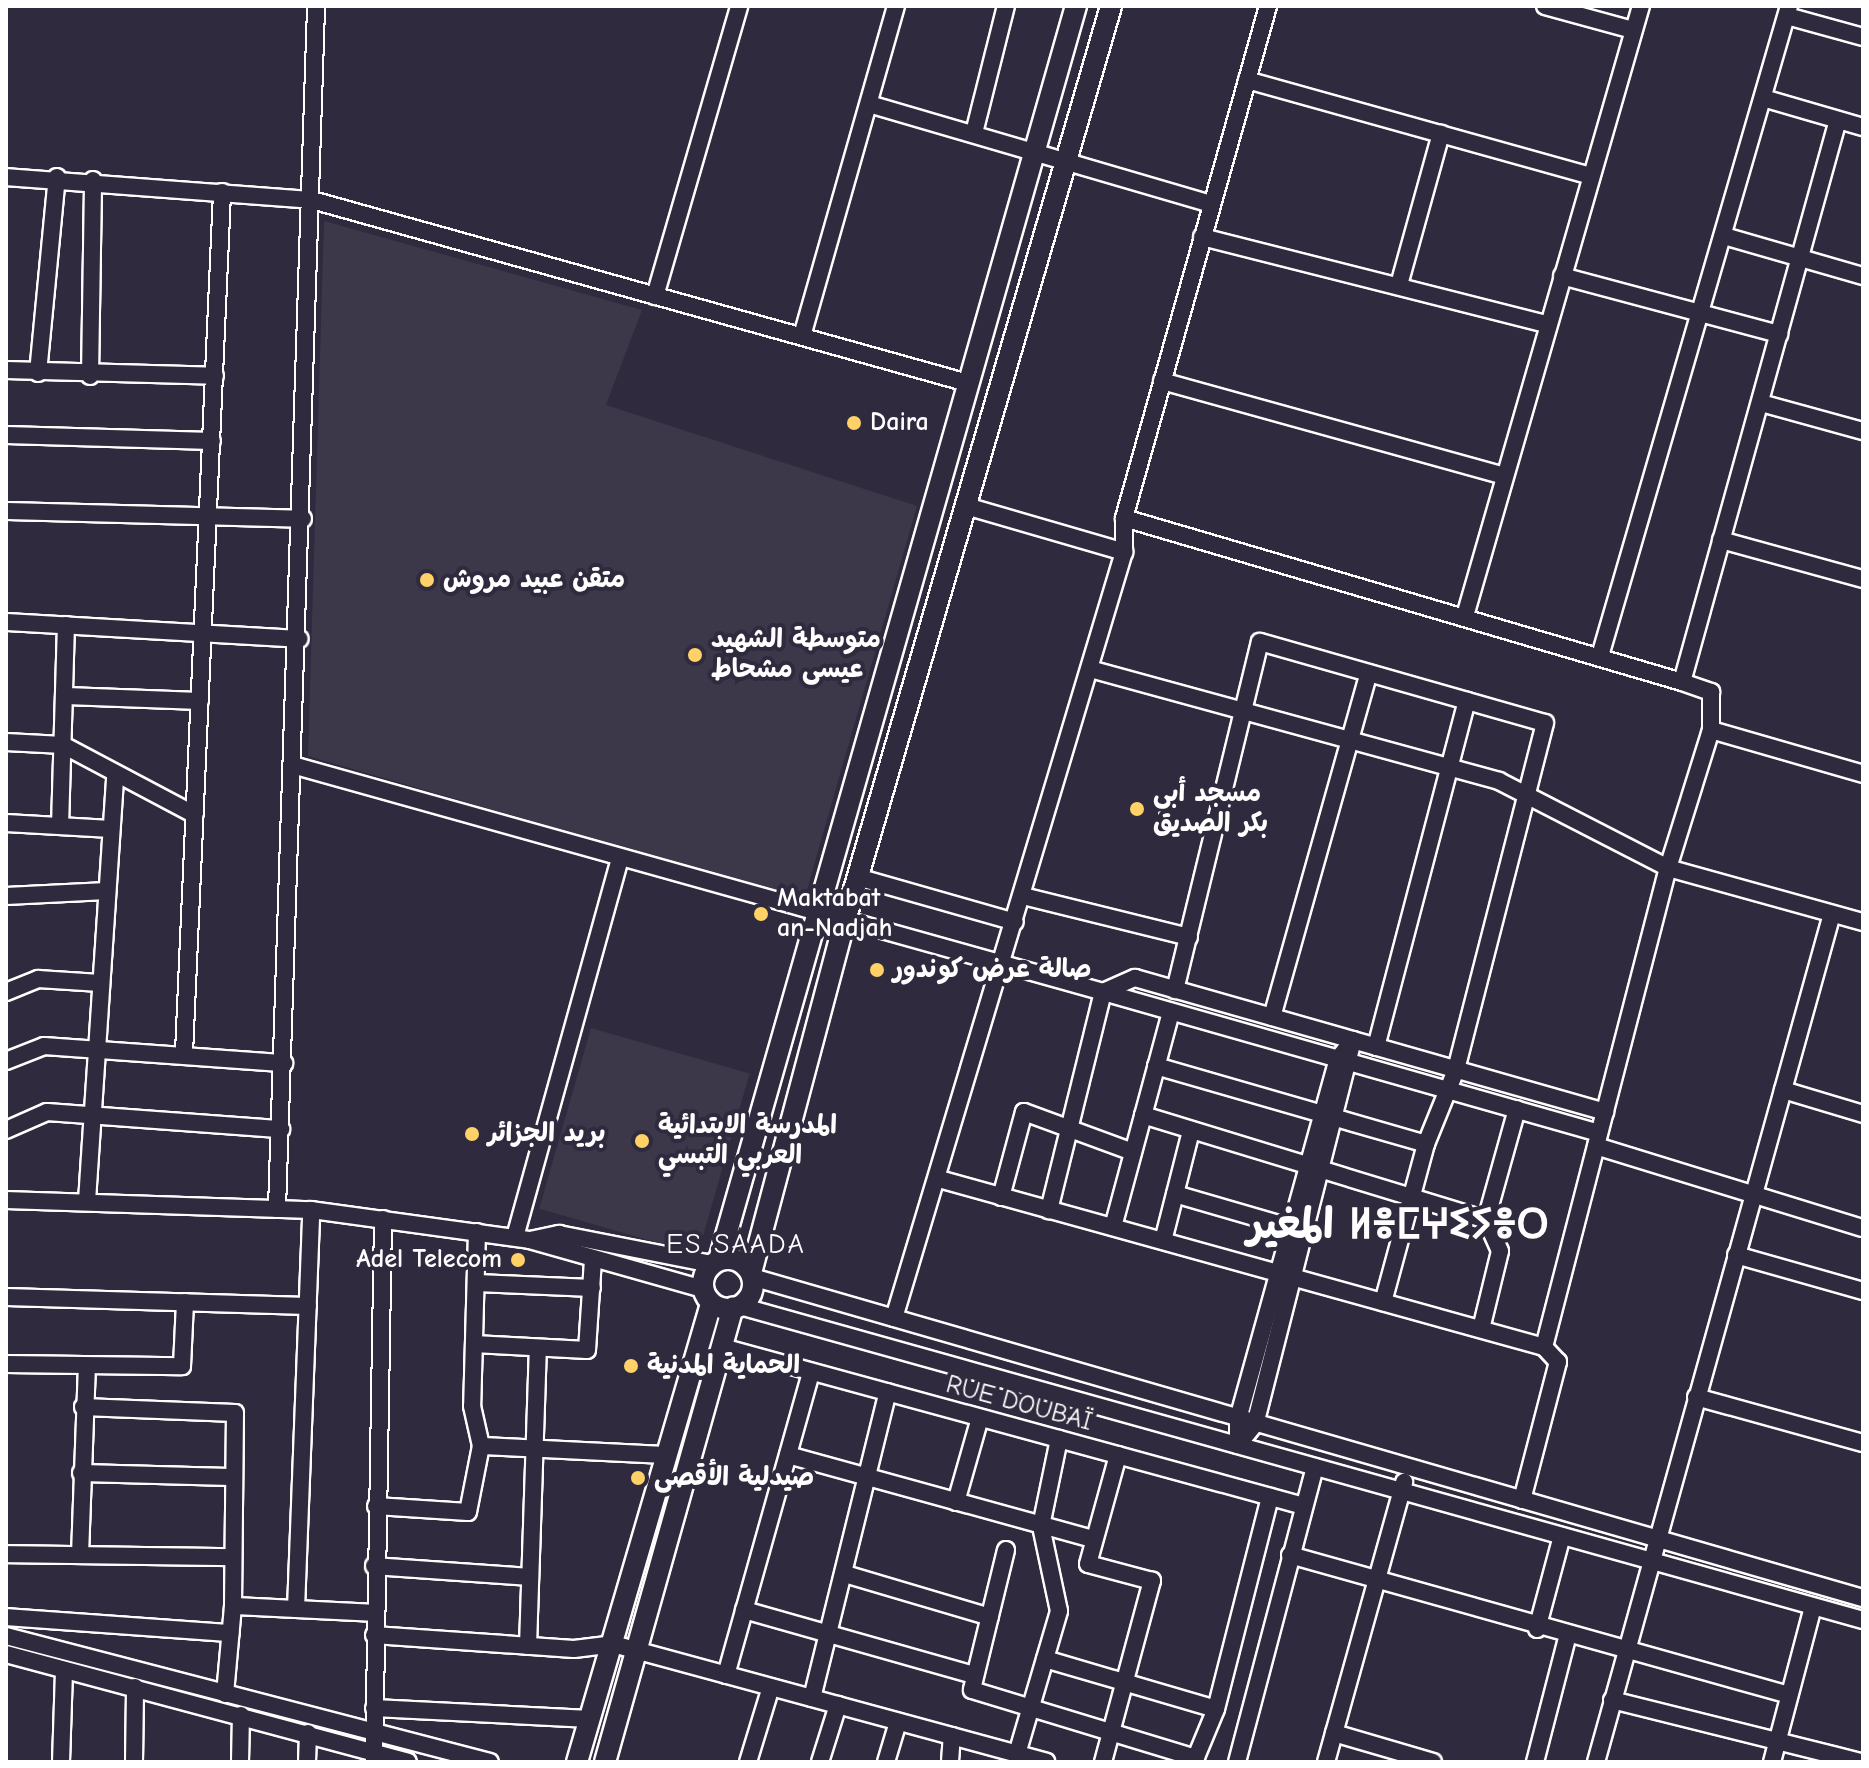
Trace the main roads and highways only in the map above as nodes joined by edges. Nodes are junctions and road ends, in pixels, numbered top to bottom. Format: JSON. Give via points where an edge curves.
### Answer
{"nodes":[{"id":1,"x":1076,"y":6,"type":"edge"},
{"id":2,"x":1111,"y":6,"type":"edge"},
{"id":3,"x":716,"y":1262,"type":"junction"},
{"id":4,"x":751,"y":1275,"type":"junction"},
{"id":5,"x":707,"y":1296,"type":"junction"},
{"id":6,"x":737,"y":1307,"type":"junction"},
{"id":7,"x":577,"y":1762,"type":"edge"},
{"id":8,"x":605,"y":1762,"type":"edge"}],
"edges":[{"from":1,"to":3,"type":"main road"},
{"from":2,"to":4,"type":"main road","via":[[857,877]]},
{"from":3,"to":4,"type":"main road","via":[[741,1262]]},
{"from":3,"to":5,"type":"main road"},
{"from":4,"to":6,"type":"main road"},
{"from":5,"to":6,"type":"main road"},
{"from":5,"to":7,"type":"main road","via":[[667,1455]]},
{"from":6,"to":8,"type":"main road"}]}
